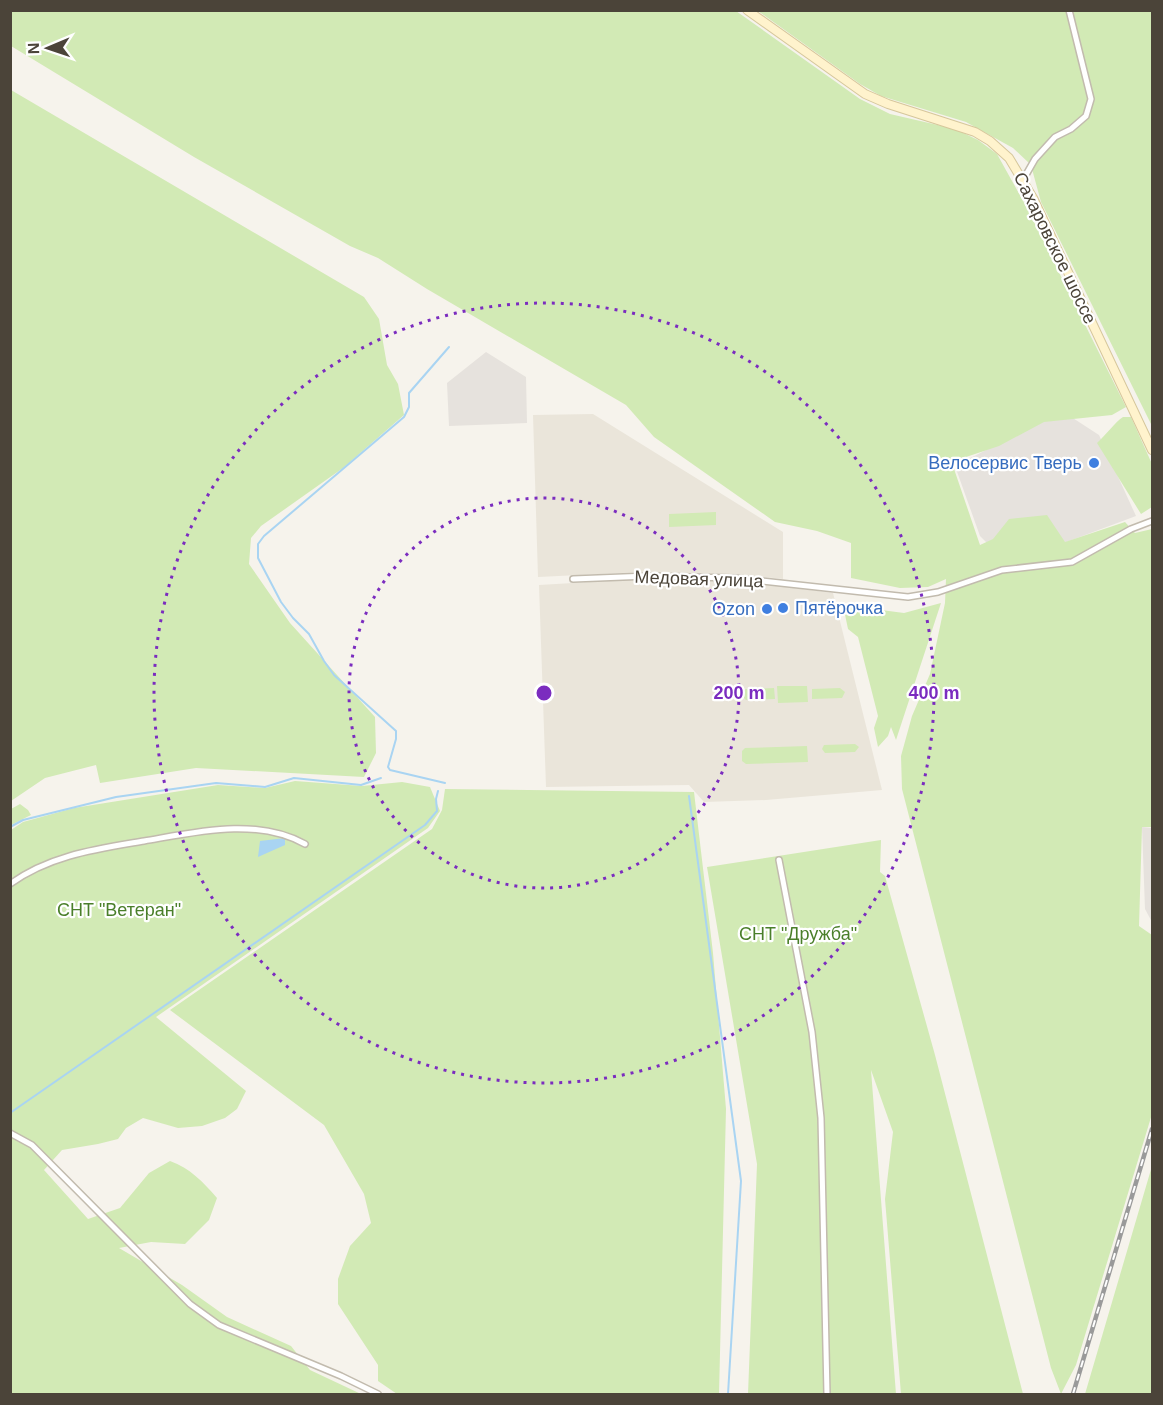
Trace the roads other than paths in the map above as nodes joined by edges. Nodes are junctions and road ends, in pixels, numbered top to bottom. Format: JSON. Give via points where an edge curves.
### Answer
{"nodes":[{"id":1,"x":747,"y":10,"type":"edge"},
{"id":2,"x":1069,"y":10,"type":"edge"},
{"id":3,"x":1023,"y":180,"type":"junction"},
{"id":4,"x":1152,"y":450,"type":"edge"},
{"id":5,"x":1152,"y":521,"type":"edge"},
{"id":6,"x":573,"y":579,"type":"dead end"},
{"id":7,"x":305,"y":844,"type":"dead end"},
{"id":8,"x":779,"y":860,"type":"dead end"},
{"id":9,"x":10,"y":884,"type":"edge"},
{"id":10,"x":10,"y":1133,"type":"edge"},
{"id":11,"x":378,"y":1395,"type":"edge"},
{"id":12,"x":827,"y":1395,"type":"edge"}],
"edges":[{"from":1,"to":3,"type":"main road","name":"Сахаровское шоссе","via":[[865,94],[982,136],[1003,152]]},
{"from":2,"to":3,"type":"street","via":[[1091,99],[1086,116],[1055,137]]},
{"from":3,"to":4,"type":"main road","name":"Сахаровское шоссе"},
{"from":5,"to":6,"type":"street","name":"Медовая улица","via":[[1072,562],[1002,570],[922,595],[892,596],[705,577]]},
{"from":7,"to":9,"type":"street","via":[[288,834],[269,831],[188,833],[80,852]]},
{"from":8,"to":12,"type":"street","via":[[812,1032],[821,1118]]},
{"from":10,"to":11,"type":"street","via":[[32,1145],[190,1304],[219,1325]]}]}
